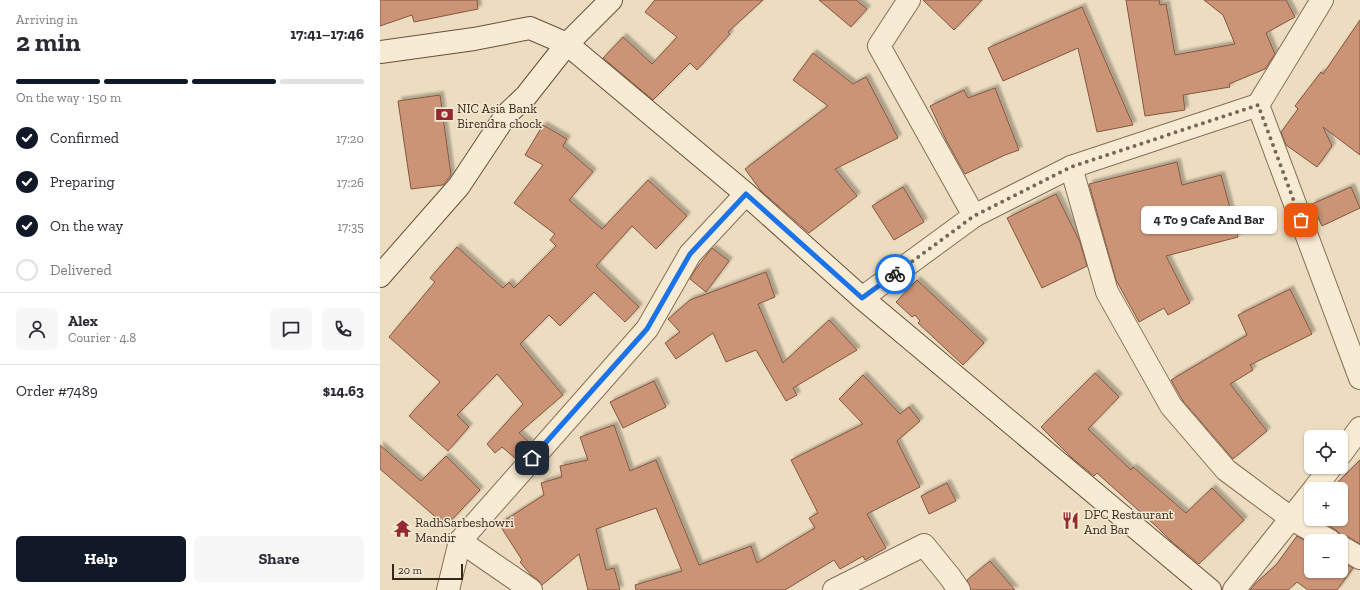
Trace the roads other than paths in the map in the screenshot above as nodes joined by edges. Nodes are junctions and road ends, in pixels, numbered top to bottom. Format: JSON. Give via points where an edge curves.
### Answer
{"nodes":[{"id":1,"x":611,"y":0,"type":"edge"},
{"id":2,"x":909,"y":0,"type":"edge"},
{"id":3,"x":1322,"y":0,"type":"edge"},
{"id":4,"x":567,"y":44,"type":"junction"},
{"id":5,"x":380,"y":52,"type":"edge"},
{"id":6,"x":1258,"y":105,"type":"junction"},
{"id":7,"x":1071,"y":167,"type":"junction"},
{"id":8,"x":746,"y":194,"type":"junction"},
{"id":9,"x":974,"y":216,"type":"junction"},
{"id":10,"x":380,"y":276,"type":"edge"},
{"id":11,"x":862,"y":298,"type":"junction"},
{"id":12,"x":1360,"y":378,"type":"edge"},
{"id":13,"x":1360,"y":428,"type":"edge"},
{"id":14,"x":1348,"y":444,"type":"edge"},
{"id":15,"x":1326,"y":474,"type":"edge"},
{"id":16,"x":1319,"y":482,"type":"edge"},
{"id":17,"x":1304,"y":503,"type":"edge"},
{"id":18,"x":1292,"y":519,"type":"junction"},
{"id":19,"x":1318,"y":534,"type":"edge"},
{"id":20,"x":460,"y":541,"type":"junction"},
{"id":21,"x":1348,"y":551,"type":"edge"},
{"id":22,"x":1360,"y":558,"type":"edge"},
{"id":23,"x":448,"y":590,"type":"edge"},
{"id":24,"x":531,"y":590,"type":"edge"},
{"id":25,"x":834,"y":590,"type":"edge"},
{"id":26,"x":958,"y":590,"type":"edge"},
{"id":27,"x":1210,"y":590,"type":"edge"},
{"id":28,"x":1234,"y":590,"type":"edge"}],
"edges":[{"from":1,"to":4,"type":"street"},
{"from":2,"to":9,"type":"street","via":[[879,46]]},
{"from":3,"to":6,"type":"street"},
{"from":4,"to":5,"type":"street","via":[[530,28],[474,39]]},
{"from":4,"to":8,"type":"street"},
{"from":4,"to":10,"type":"street","via":[[526,96],[506,115],[459,186]]},
{"from":6,"to":7,"type":"street"},
{"from":6,"to":12,"type":"street"},
{"from":7,"to":9,"type":"street"},
{"from":7,"to":18,"type":"street","via":[[1107,292],[1171,406],[1226,470]]},
{"from":8,"to":11,"type":"street"},
{"from":8,"to":20,"type":"street","via":[[690,254],[647,329]]},
{"from":9,"to":11,"type":"street"},
{"from":11,"to":27,"type":"street"},
{"from":13,"to":14,"type":"street"},
{"from":15,"to":16,"type":"street"},
{"from":17,"to":18,"type":"street"},
{"from":18,"to":19,"type":"street"},
{"from":18,"to":28,"type":"street"},
{"from":20,"to":23,"type":"street"},
{"from":20,"to":24,"type":"street"},
{"from":21,"to":22,"type":"street"},
{"from":25,"to":26,"type":"street","via":[[924,545]]}]}
